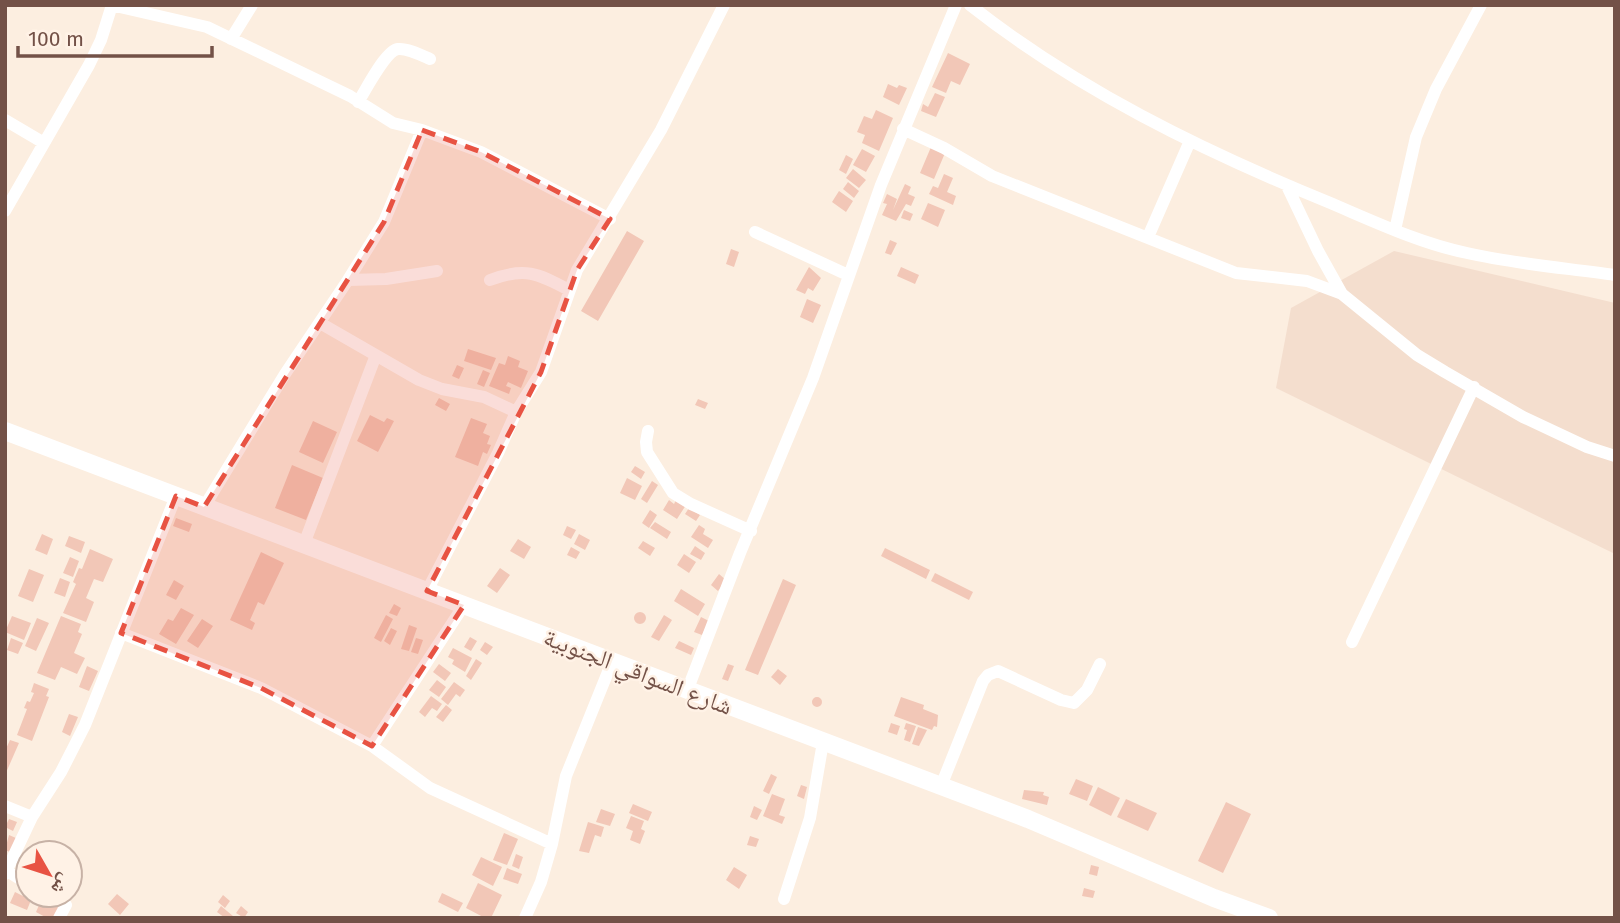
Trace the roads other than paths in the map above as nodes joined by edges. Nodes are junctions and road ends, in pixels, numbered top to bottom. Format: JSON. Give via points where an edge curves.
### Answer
{"nodes":[{"id":1,"x":112,"y":5,"type":"edge"},
{"id":2,"x":252,"y":5,"type":"edge"},
{"id":3,"x":724,"y":5,"type":"edge"},
{"id":4,"x":956,"y":5,"type":"edge"},
{"id":5,"x":970,"y":5,"type":"edge"},
{"id":6,"x":1481,"y":5,"type":"edge"},
{"id":7,"x":231,"y":39,"type":"junction"},
{"id":8,"x":430,"y":58,"type":"dead end"},
{"id":9,"x":358,"y":102,"type":"junction"},
{"id":10,"x":5,"y":120,"type":"edge"},
{"id":11,"x":903,"y":129,"type":"junction"},
{"id":12,"x":422,"y":130,"type":"junction"},
{"id":13,"x":1190,"y":141,"type":"junction"},
{"id":14,"x":44,"y":143,"type":"junction"},
{"id":15,"x":1287,"y":186,"type":"junction"},
{"id":16,"x":5,"y":211,"type":"edge"},
{"id":17,"x":610,"y":219,"type":"junction"},
{"id":18,"x":1395,"y":230,"type":"junction"},
{"id":19,"x":755,"y":232,"type":"dead end"},
{"id":20,"x":1148,"y":237,"type":"junction"},
{"id":21,"x":437,"y":271,"type":"dead end"},
{"id":22,"x":848,"y":275,"type":"junction"},
{"id":23,"x":1615,"y":275,"type":"edge"},
{"id":24,"x":348,"y":280,"type":"junction"},
{"id":25,"x":490,"y":280,"type":"dead end"},
{"id":26,"x":569,"y":290,"type":"junction"},
{"id":27,"x":1342,"y":294,"type":"junction"},
{"id":28,"x":320,"y":323,"type":"junction"},
{"id":29,"x":376,"y":355,"type":"junction"},
{"id":30,"x":1474,"y":387,"type":"junction"},
{"id":31,"x":516,"y":412,"type":"junction"},
{"id":32,"x":5,"y":430,"type":"edge"},
{"id":33,"x":648,"y":431,"type":"dead end"},
{"id":34,"x":1615,"y":456,"type":"edge"},
{"id":35,"x":176,"y":496,"type":"junction"},
{"id":36,"x":204,"y":507,"type":"junction"},
{"id":37,"x":751,"y":531,"type":"junction"},
{"id":38,"x":304,"y":544,"type":"junction"},
{"id":39,"x":427,"y":591,"type":"junction"},
{"id":40,"x":464,"y":605,"type":"junction"},
{"id":41,"x":121,"y":633,"type":"junction"},
{"id":42,"x":1352,"y":642,"type":"dead end"},
{"id":43,"x":612,"y":662,"type":"junction"},
{"id":44,"x":1100,"y":664,"type":"dead end"},
{"id":45,"x":687,"y":691,"type":"junction"},
{"id":46,"x":823,"y":742,"type":"junction"},
{"id":47,"x":372,"y":746,"type":"junction"},
{"id":48,"x":941,"y":786,"type":"junction"},
{"id":49,"x":5,"y":806,"type":"edge"},
{"id":50,"x":32,"y":817,"type":"junction"},
{"id":51,"x":552,"y":844,"type":"junction"},
{"id":52,"x":6,"y":872,"type":"edge"},
{"id":53,"x":784,"y":899,"type":"dead end"},
{"id":54,"x":525,"y":918,"type":"edge"},
{"id":55,"x":1269,"y":918,"type":"edge"}],
"edges":[{"from":1,"to":7,"type":"street","via":[[207,27]]},
{"from":1,"to":14,"type":"street","via":[[89,65]]},
{"from":2,"to":7,"type":"street"},
{"from":3,"to":17,"type":"street"},
{"from":4,"to":11,"type":"street"},
{"from":5,"to":13,"type":"street","via":[[1091,89]]},
{"from":6,"to":18,"type":"street","via":[[1416,137]]},
{"from":7,"to":9,"type":"street"},
{"from":8,"to":9,"type":"street","via":[[394,50]]},
{"from":9,"to":12,"type":"street","via":[[393,123]]},
{"from":10,"to":14,"type":"street"},
{"from":11,"to":20,"type":"street","via":[[992,176]]},
{"from":11,"to":22,"type":"street"},
{"from":12,"to":17,"type":"street","via":[[481,152]]},
{"from":12,"to":24,"type":"street","via":[[384,222]]},
{"from":13,"to":15,"type":"street"},
{"from":13,"to":20,"type":"street"},
{"from":14,"to":16,"type":"street"},
{"from":15,"to":18,"type":"street"},
{"from":15,"to":27,"type":"street"},
{"from":17,"to":26,"type":"street"},
{"from":18,"to":23,"type":"street","via":[[1469,254]]},
{"from":19,"to":22,"type":"street"},
{"from":20,"to":27,"type":"street","via":[[1236,273],[1307,281]]},
{"from":21,"to":24,"type":"street"},
{"from":22,"to":37,"type":"street","via":[[813,378]]},
{"from":24,"to":28,"type":"street"},
{"from":25,"to":26,"type":"street","via":[[524,271]]},
{"from":26,"to":31,"type":"street","via":[[541,372]]},
{"from":27,"to":30,"type":"street","via":[[1417,355]]},
{"from":28,"to":29,"type":"street"},
{"from":28,"to":36,"type":"street"},
{"from":29,"to":31,"type":"street","via":[[431,385],[484,397]]},
{"from":29,"to":38,"type":"street"},
{"from":30,"to":34,"type":"street","via":[[1523,417]]},
{"from":30,"to":42,"type":"street"},
{"from":31,"to":39,"type":"street"},
{"from":32,"to":35,"type":"street","name":"شارع السواقي الجنوبية"},
{"from":33,"to":37,"type":"street","via":[[647,452],[673,493]]},
{"from":35,"to":36,"type":"street","name":"شارع السواقي الجنوبية"},
{"from":35,"to":41,"type":"street"},
{"from":36,"to":38,"type":"street","name":"شارع السواقي الجنوبية"},
{"from":37,"to":45,"type":"street"},
{"from":38,"to":39,"type":"street","name":"شارع السواقي الجنوبية"},
{"from":39,"to":40,"type":"street","name":"شارع السواقي الجنوبية"},
{"from":40,"to":43,"type":"street","name":"شارع السواقي الجنوبية"},
{"from":40,"to":47,"type":"street"},
{"from":41,"to":47,"type":"street","via":[[261,688]]},
{"from":41,"to":50,"type":"street","via":[[85,725]]},
{"from":43,"to":45,"type":"street","name":"شارع السواقي الجنوبية"},
{"from":43,"to":51,"type":"street","via":[[566,776]]},
{"from":44,"to":48,"type":"street","via":[[1087,690],[1074,702],[998,671],[988,675]]},
{"from":45,"to":46,"type":"street","name":"شارع السواقي الجنوبية"},
{"from":46,"to":48,"type":"street","name":"شارع السواقي الجنوبية"},
{"from":46,"to":53,"type":"street","via":[[810,818]]},
{"from":47,"to":51,"type":"street","via":[[430,788]]},
{"from":48,"to":55,"type":"street","name":"شارع السواقي الجنوبية"},
{"from":49,"to":50,"type":"street"},
{"from":50,"to":52,"type":"street"},
{"from":51,"to":54,"type":"street"}]}
